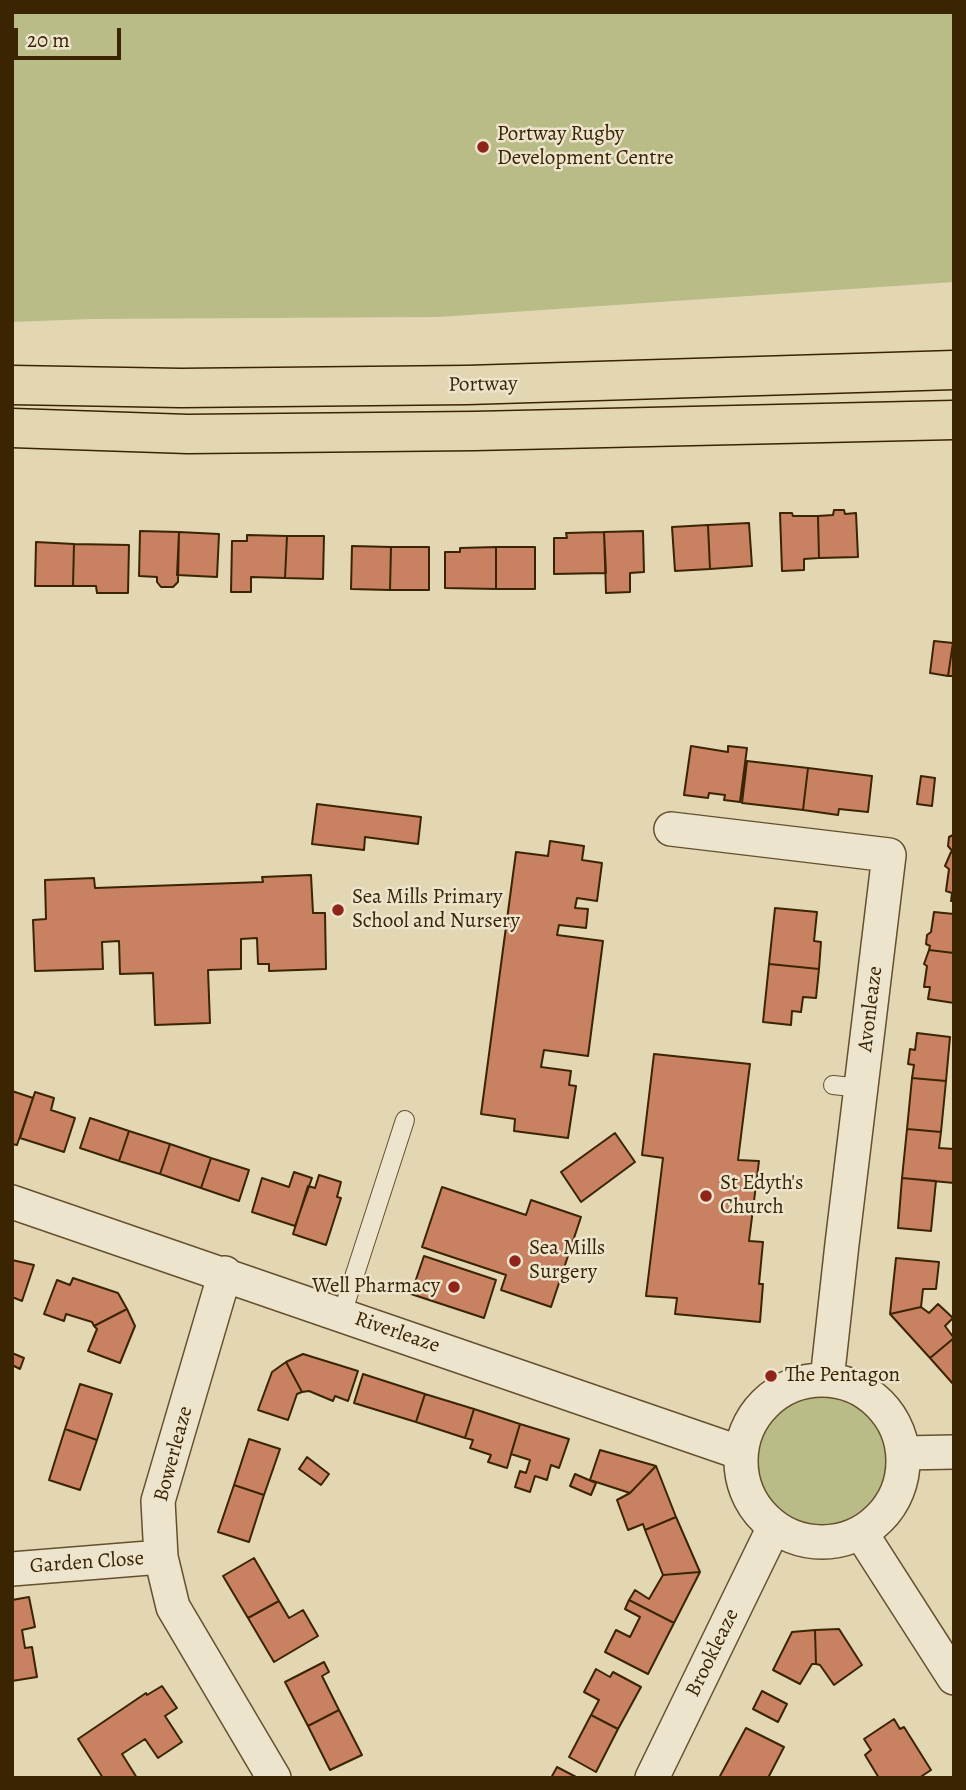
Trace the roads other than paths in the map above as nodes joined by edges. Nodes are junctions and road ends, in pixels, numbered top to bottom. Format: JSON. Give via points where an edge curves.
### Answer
{"nodes":[{"id":1,"x":954,"y":370,"type":"edge"},
{"id":2,"x":12,"y":385,"type":"edge"},
{"id":3,"x":954,"y":420,"type":"edge"},
{"id":4,"x":12,"y":428,"type":"edge"},
{"id":5,"x":671,"y":830,"type":"dead end"},
{"id":6,"x":405,"y":1120,"type":"dead end"},
{"id":7,"x":12,"y":1202,"type":"edge"},
{"id":8,"x":225,"y":1273,"type":"junction"},
{"id":9,"x":342,"y":1314,"type":"junction"},
{"id":10,"x":827,"y":1380,"type":"junction"},
{"id":11,"x":903,"y":1452,"type":"junction"},
{"id":12,"x":954,"y":1452,"type":"edge"},
{"id":13,"x":741,"y":1453,"type":"junction"},
{"id":14,"x":774,"y":1527,"type":"junction"},
{"id":15,"x":861,"y":1533,"type":"junction"},
{"id":16,"x":161,"y":1557,"type":"junction"},
{"id":17,"x":12,"y":1569,"type":"edge"},
{"id":18,"x":954,"y":1678,"type":"edge"},
{"id":19,"x":274,"y":1778,"type":"edge"},
{"id":20,"x":652,"y":1778,"type":"edge"}],
"edges":[{"from":1,"to":2,"type":"highway","name":"Portway","via":[[467,385]]},
{"from":3,"to":4,"type":"highway","via":[[202,434]]},
{"from":5,"to":10,"type":"street","name":"Avonleaze","via":[[889,855],[847,1086]]},
{"from":6,"to":9,"type":"lane"},
{"from":7,"to":8,"type":"street","name":"Riverleaze"},
{"from":8,"to":9,"type":"street","name":"Riverleaze"},
{"from":8,"to":16,"type":"street","name":"Bowerleaze","via":[[158,1501]]},
{"from":9,"to":13,"type":"street","name":"Riverleaze"},
{"from":10,"to":11,"type":"street","via":[[850,1384],[886,1411]]},
{"from":10,"to":13,"type":"street","via":[[803,1382],[770,1400],[747,1429]]},
{"from":11,"to":12,"type":"street"},
{"from":11,"to":15,"type":"street","via":[[902,1476],[894,1499]]},
{"from":13,"to":14,"type":"street","via":[[743,1481],[754,1507]]},
{"from":14,"to":15,"type":"street","via":[[817,1543]]},
{"from":14,"to":20,"type":"street","name":"Brookleaze"},
{"from":15,"to":18,"type":"street"},
{"from":16,"to":17,"type":"street","name":"Garden Close"},
{"from":16,"to":19,"type":"street","name":"Bowerleaze","via":[[173,1607]]}]}
